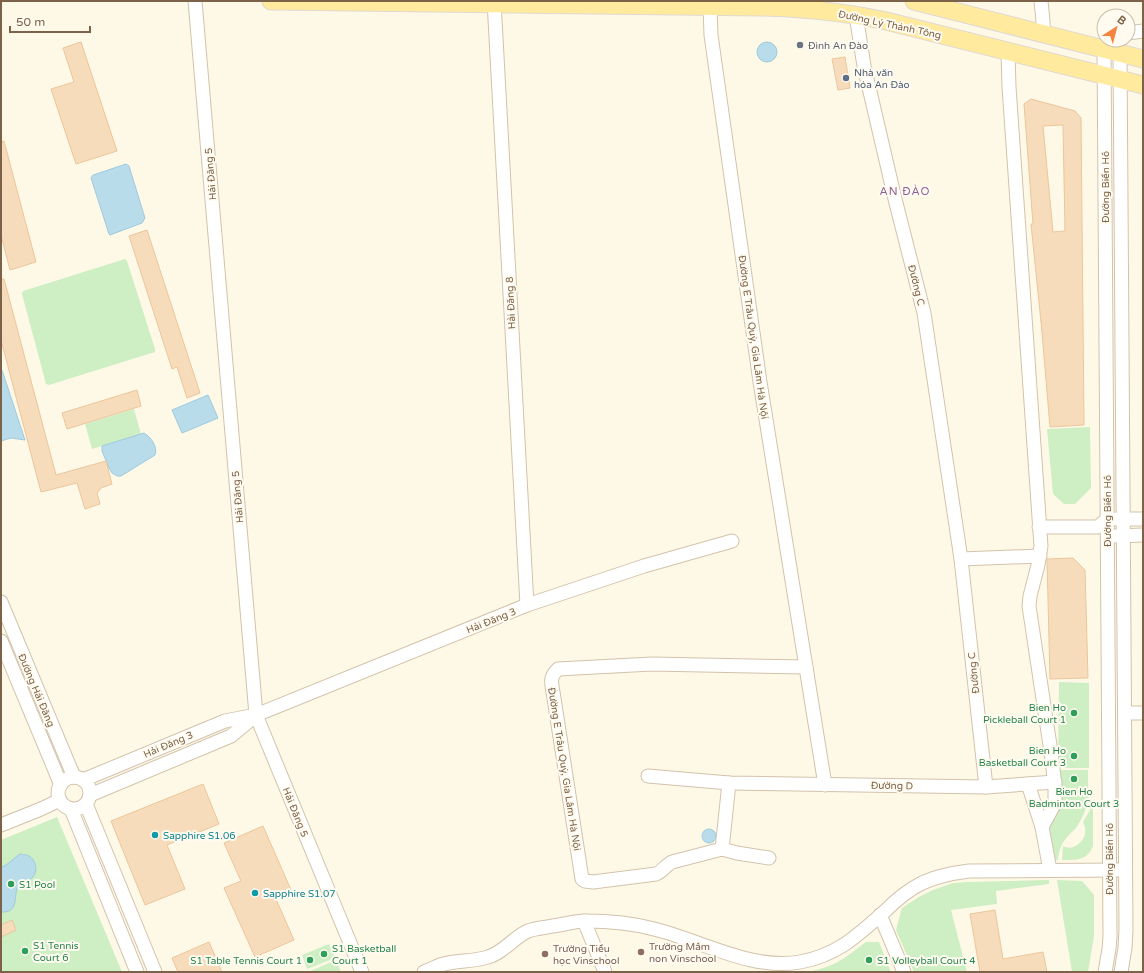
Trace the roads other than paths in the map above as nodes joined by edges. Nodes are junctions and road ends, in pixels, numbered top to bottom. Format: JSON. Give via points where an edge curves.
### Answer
{"nodes":[{"id":1,"x":195,"y":1,"type":"edge"},
{"id":2,"x":271,"y":1,"type":"edge"},
{"id":3,"x":914,"y":1,"type":"edge"},
{"id":4,"x":1041,"y":1,"type":"edge"},
{"id":5,"x":494,"y":2,"type":"edge"},
{"id":6,"x":939,"y":4,"type":"edge"},
{"id":7,"x":710,"y":6,"type":"junction"},
{"id":8,"x":856,"y":15,"type":"junction"},
{"id":9,"x":1043,"y":34,"type":"junction"},
{"id":10,"x":1096,"y":42,"type":"edge"},
{"id":11,"x":1112,"y":48,"type":"edge"},
{"id":12,"x":1114,"y":48,"type":"edge"},
{"id":13,"x":1119,"y":48,"type":"edge"},
{"id":14,"x":1008,"y":52,"type":"junction"},
{"id":15,"x":1143,"y":59,"type":"edge"},
{"id":16,"x":1104,"y":76,"type":"junction"},
{"id":17,"x":1121,"y":80,"type":"junction"},
{"id":18,"x":1143,"y":86,"type":"edge"},
{"id":19,"x":1123,"y":519,"type":"junction"},
{"id":20,"x":1143,"y":519,"type":"edge"},
{"id":21,"x":1104,"y":527,"type":"junction"},
{"id":22,"x":1039,"y":528,"type":"junction"},
{"id":23,"x":1143,"y":535,"type":"edge"},
{"id":24,"x":1124,"y":536,"type":"junction"},
{"id":25,"x":732,"y":542,"type":"dead end"},
{"id":26,"x":1040,"y":556,"type":"junction"},
{"id":27,"x":961,"y":559,"type":"junction"},
{"id":28,"x":1,"y":602,"type":"edge"},
{"id":29,"x":527,"y":605,"type":"junction"},
{"id":30,"x":1,"y":641,"type":"edge"},
{"id":31,"x":806,"y":667,"type":"junction"},
{"id":32,"x":1125,"y":713,"type":"junction"},
{"id":33,"x":1143,"y":713,"type":"edge"},
{"id":34,"x":256,"y":715,"type":"junction"},
{"id":35,"x":648,"y":776,"type":"dead end"},
{"id":36,"x":78,"y":778,"type":"junction"},
{"id":37,"x":1055,"y":782,"type":"junction"},
{"id":38,"x":728,"y":783,"type":"junction"},
{"id":39,"x":825,"y":784,"type":"junction"},
{"id":40,"x":1028,"y":784,"type":"junction"},
{"id":41,"x":61,"y":785,"type":"junction"},
{"id":42,"x":986,"y":787,"type":"junction"},
{"id":43,"x":60,"y":800,"type":"junction"},
{"id":44,"x":88,"y":800,"type":"junction"},
{"id":45,"x":71,"y":809,"type":"junction"},
{"id":46,"x":1,"y":824,"type":"edge"},
{"id":47,"x":1042,"y":826,"type":"junction"},
{"id":48,"x":722,"y":849,"type":"junction"},
{"id":49,"x":769,"y":858,"type":"dead end"},
{"id":50,"x":1050,"y":870,"type":"junction"},
{"id":51,"x":1110,"y":870,"type":"junction"},
{"id":52,"x":1126,"y":870,"type":"junction"},
{"id":53,"x":880,"y":915,"type":"junction"},
{"id":54,"x":584,"y":921,"type":"junction"},
{"id":55,"x":137,"y":972,"type":"edge"},
{"id":56,"x":155,"y":972,"type":"edge"},
{"id":57,"x":362,"y":972,"type":"edge"},
{"id":58,"x":424,"y":972,"type":"edge"},
{"id":59,"x":605,"y":972,"type":"edge"},
{"id":60,"x":904,"y":972,"type":"edge"},
{"id":61,"x":1105,"y":972,"type":"edge"},
{"id":62,"x":1121,"y":972,"type":"edge"}],
"edges":[{"from":1,"to":34,"type":"street","name":"Hải Đăng 5"},
{"from":2,"to":5,"type":"main road","name":"Đường Lý Thánh Tông"},
{"from":3,"to":6,"type":"main road"},
{"from":4,"to":9,"type":"street"},
{"from":5,"to":7,"type":"main road","name":"Đường Lý Thánh Tông"},
{"from":5,"to":29,"type":"street","name":"Hải Đăng 8"},
{"from":6,"to":9,"type":"main road"},
{"from":7,"to":8,"type":"main road","name":"Đường Lý Thánh Tông","via":[[792,8]]},
{"from":7,"to":31,"type":"street","name":"Đường E Trâu Quỳ, Gia Lâm Hà Nội","via":[[711,35],[758,366]]},
{"from":8,"to":14,"type":"main road","name":"Đường Lý Thánh Tông"},
{"from":8,"to":27,"type":"street","name":"Đường C","via":[[869,88],[924,313]]},
{"from":9,"to":10,"type":"main road"},
{"from":11,"to":16,"type":"street","name":"Đường Biển Hồ"},
{"from":12,"to":17,"type":"street","name":"Đường Biển Hồ"},
{"from":13,"to":15,"type":"main road"},
{"from":14,"to":16,"type":"main road","name":"Đường Lý Thánh Tông"},
{"from":14,"to":22,"type":"street"},
{"from":16,"to":17,"type":"main road","name":"Đường Lý Thánh Tông"},
{"from":16,"to":21,"type":"street","name":"Đường Biển Hồ"},
{"from":17,"to":18,"type":"main road","name":"Đường Lý Thánh Tông"},
{"from":17,"to":19,"type":"street","name":"Đường Biển Hồ"},
{"from":19,"to":20,"type":"street"},
{"from":19,"to":21,"type":"street"},
{"from":19,"to":24,"type":"street","name":"Đường Biển Hồ"},
{"from":21,"to":22,"type":"street"},
{"from":21,"to":24,"type":"street"},
{"from":21,"to":51,"type":"street","name":"Đường Biển Hồ"},
{"from":22,"to":26,"type":"street"},
{"from":23,"to":24,"type":"street"},
{"from":24,"to":32,"type":"street","name":"Đường Biển Hồ"},
{"from":25,"to":29,"type":"street","name":"Hải Đăng 3","via":[[644,566]]},
{"from":26,"to":27,"type":"street"},
{"from":26,"to":37,"type":"street","via":[[1029,600],[1029,612]]},
{"from":27,"to":42,"type":"street","name":"Đường C"},
{"from":28,"to":36,"type":"street","name":"Đường Hải Đăng"},
{"from":29,"to":34,"type":"street","name":"Hải Đăng 3"},
{"from":30,"to":41,"type":"street","name":"Đường Hải Đăng"},
{"from":31,"to":39,"type":"street","name":"Đường E Trâu Quỳ, Gia Lâm Hà Nội"},
{"from":31,"to":48,"type":"street","name":"Đường E Trâu Quỳ, Gia Lâm Hà Nội","via":[[652,664],[558,669],[552,675],[551,682],[582,879],[593,882],[656,874],[672,862]]},
{"from":32,"to":33,"type":"street"},
{"from":32,"to":52,"type":"street","name":"Đường Biển Hồ"},
{"from":34,"to":36,"type":"street","name":"Hải Đăng 3","via":[[224,721]]},
{"from":34,"to":44,"type":"street","name":"Hải Đăng 3","via":[[231,736]]},
{"from":34,"to":57,"type":"street","name":"Hải Đăng 5"},
{"from":35,"to":38,"type":"street","name":"Đường D"},
{"from":36,"to":41,"type":"street","via":[[66,780]]},
{"from":36,"to":44,"type":"street","via":[[88,785]]},
{"from":37,"to":40,"type":"street","name":"Đường D"},
{"from":37,"to":47,"type":"street","via":[[1055,803]]},
{"from":38,"to":39,"type":"street","name":"Đường D"},
{"from":38,"to":48,"type":"street"},
{"from":39,"to":42,"type":"street","name":"Đường D"},
{"from":40,"to":42,"type":"street","name":"Đường D"},
{"from":40,"to":47,"type":"street"},
{"from":41,"to":43,"type":"street","via":[[58,793]]},
{"from":43,"to":45,"type":"street"},
{"from":43,"to":46,"type":"street"},
{"from":44,"to":45,"type":"street","via":[[81,808]]},
{"from":44,"to":56,"type":"street"},
{"from":45,"to":55,"type":"street"},
{"from":47,"to":50,"type":"street"},
{"from":48,"to":49,"type":"street"},
{"from":50,"to":51,"type":"street"},
{"from":50,"to":53,"type":"street","via":[[969,871],[945,875],[913,888]]},
{"from":51,"to":52,"type":"street"},
{"from":51,"to":61,"type":"street","name":"Đường Biển Hồ","via":[[1110,943]]},
{"from":52,"to":62,"type":"street","name":"Đường Biển Hồ","via":[[1126,939]]},
{"from":53,"to":54,"type":"street","via":[[840,948],[806,961],[783,964],[747,959],[653,929]]},
{"from":53,"to":60,"type":"street"},
{"from":54,"to":58,"type":"street","via":[[528,931],[496,954],[441,965]]},
{"from":54,"to":59,"type":"street"}]}
